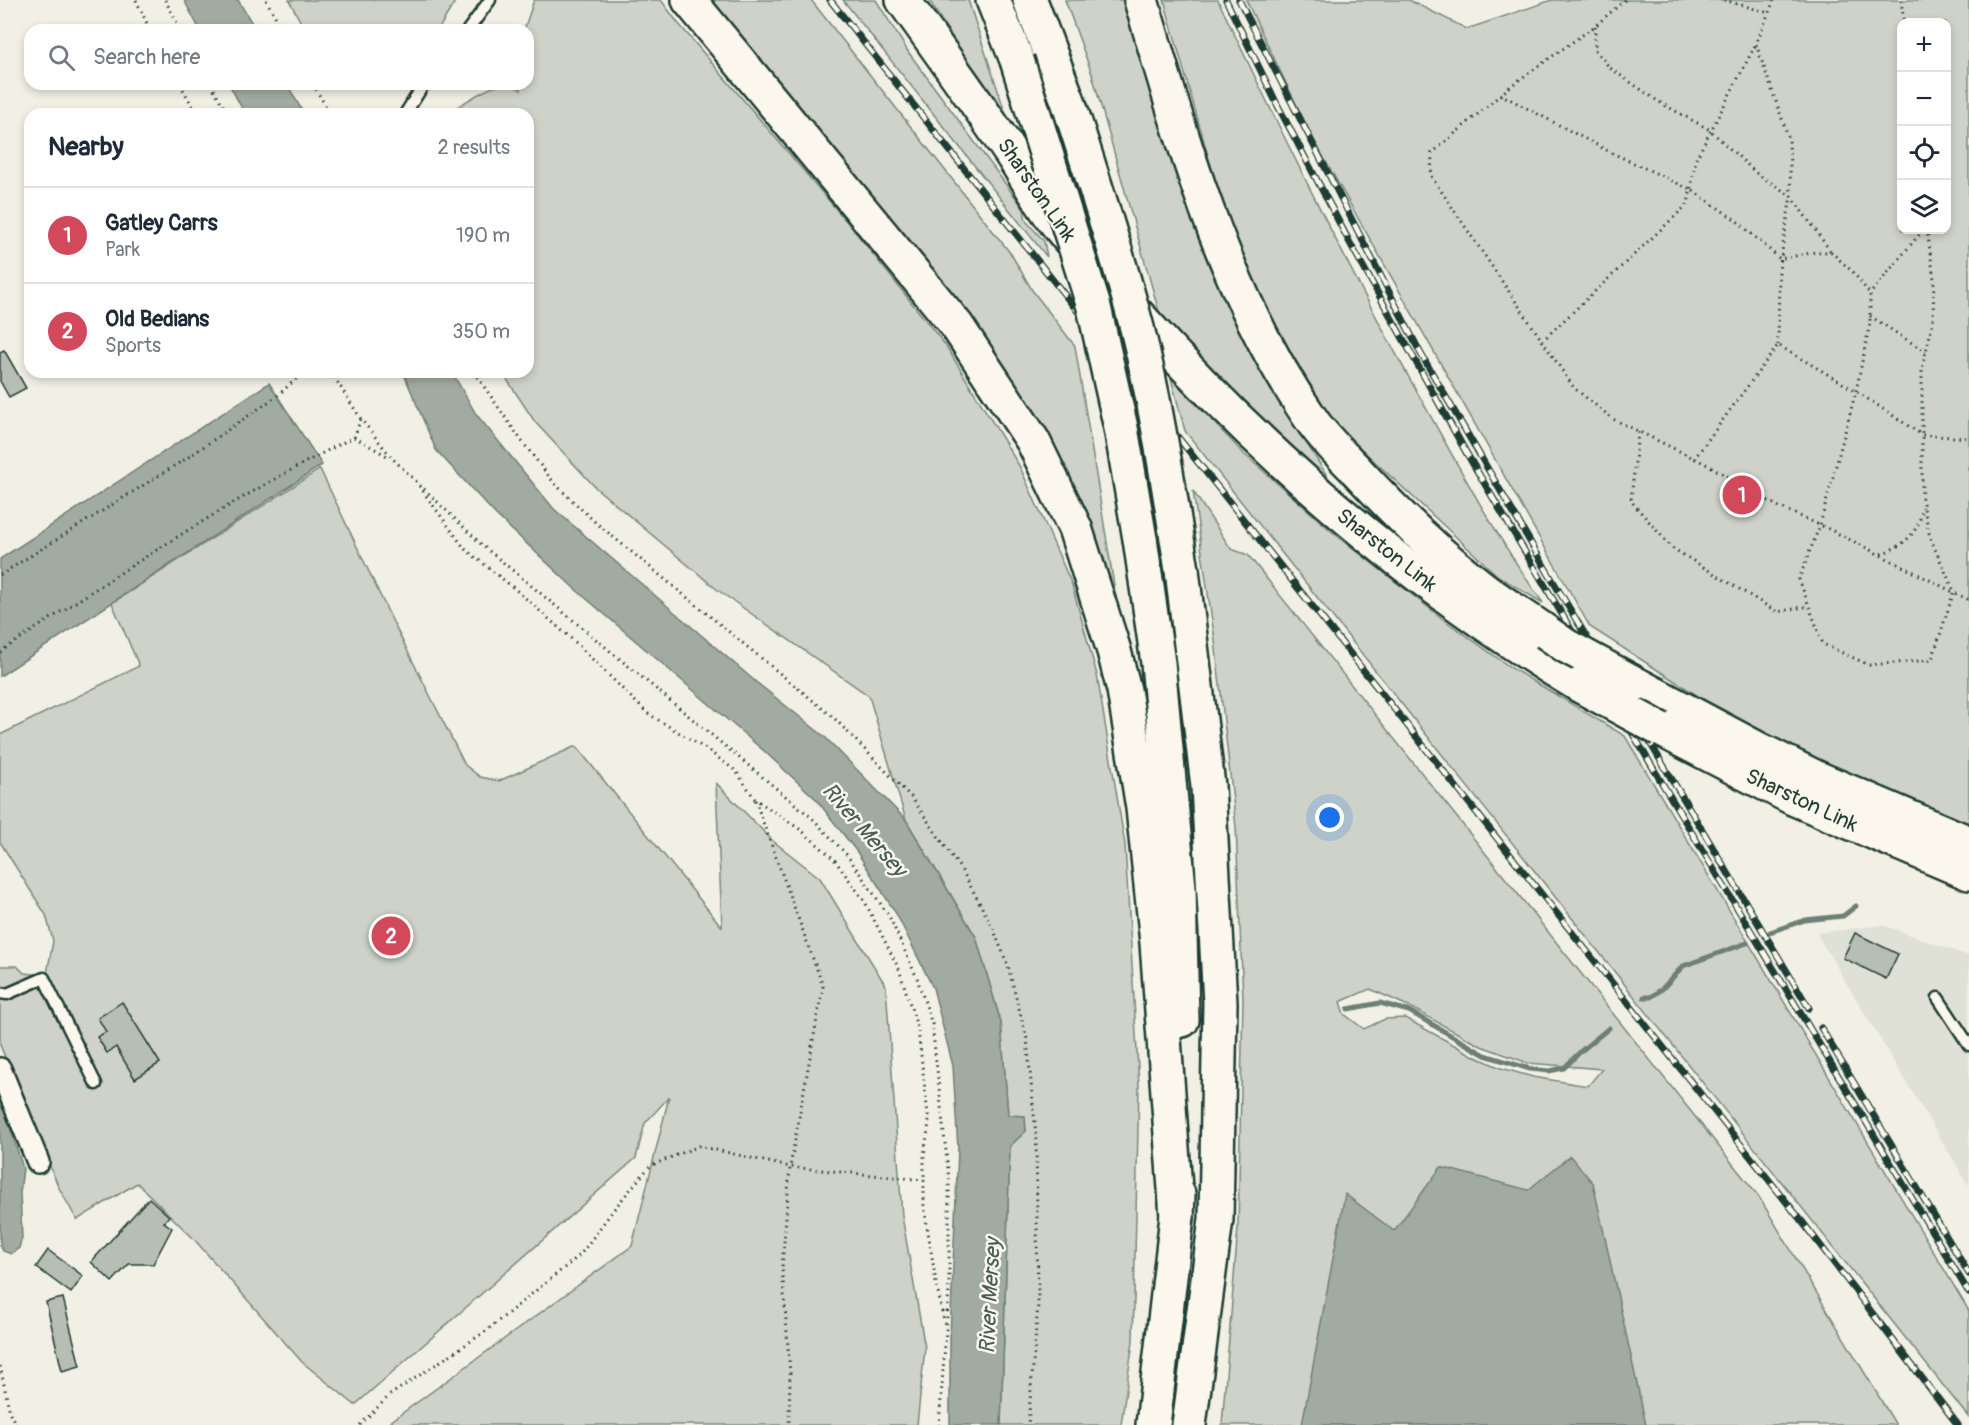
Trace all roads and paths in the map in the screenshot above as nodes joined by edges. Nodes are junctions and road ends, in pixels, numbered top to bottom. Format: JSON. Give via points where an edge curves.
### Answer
{"nodes":[{"id":1,"x":136,"y":0,"type":"edge"},
{"id":2,"x":165,"y":0,"type":"edge"},
{"id":3,"x":266,"y":0,"type":"edge"},
{"id":4,"x":490,"y":0,"type":"edge"},
{"id":5,"x":689,"y":0,"type":"edge"},
{"id":6,"x":903,"y":0,"type":"edge"},
{"id":7,"x":913,"y":0,"type":"edge"},
{"id":8,"x":993,"y":0,"type":"edge"},
{"id":9,"x":1030,"y":0,"type":"edge"},
{"id":10,"x":1047,"y":0,"type":"edge"},
{"id":11,"x":1141,"y":0,"type":"edge"},
{"id":12,"x":1625,"y":0,"type":"edge"},
{"id":13,"x":1724,"y":0,"type":"edge"},
{"id":14,"x":1774,"y":0,"type":"edge"},
{"id":15,"x":1901,"y":0,"type":"edge"},
{"id":16,"x":1769,"y":13,"type":"junction"},
{"id":17,"x":1903,"y":18,"type":"edge"},
{"id":18,"x":147,"y":24,"type":"edge"},
{"id":19,"x":178,"y":24,"type":"edge"},
{"id":20,"x":280,"y":24,"type":"edge"},
{"id":21,"x":472,"y":24,"type":"edge"},
{"id":22,"x":1595,"y":26,"type":"junction"},
{"id":23,"x":1756,"y":44,"type":"junction"},
{"id":24,"x":944,"y":56,"type":"junction"},
{"id":25,"x":183,"y":90,"type":"edge"},
{"id":26,"x":214,"y":90,"type":"edge"},
{"id":27,"x":316,"y":90,"type":"edge"},
{"id":28,"x":420,"y":90,"type":"edge"},
{"id":29,"x":1500,"y":94,"type":"junction"},
{"id":30,"x":1068,"y":101,"type":"junction"},
{"id":31,"x":194,"y":108,"type":"edge"},
{"id":32,"x":225,"y":108,"type":"edge"},
{"id":33,"x":327,"y":108,"type":"edge"},
{"id":34,"x":409,"y":108,"type":"edge"},
{"id":35,"x":1710,"y":130,"type":"junction"},
{"id":36,"x":1690,"y":189,"type":"junction"},
{"id":37,"x":1791,"y":196,"type":"junction"},
{"id":38,"x":1920,"y":234,"type":"edge"},
{"id":39,"x":1928,"y":234,"type":"edge"},
{"id":40,"x":1831,"y":252,"type":"junction"},
{"id":41,"x":1780,"y":259,"type":"junction"},
{"id":42,"x":1870,"y":294,"type":"junction"},
{"id":43,"x":1870,"y":316,"type":"junction"},
{"id":44,"x":1542,"y":341,"type":"junction"},
{"id":45,"x":1778,"y":345,"type":"junction"},
{"id":46,"x":1926,"y":352,"type":"junction"},
{"id":47,"x":297,"y":378,"type":"edge"},
{"id":48,"x":335,"y":378,"type":"edge"},
{"id":49,"x":478,"y":378,"type":"edge"},
{"id":50,"x":1856,"y":391,"type":"junction"},
{"id":51,"x":362,"y":419,"type":"junction"},
{"id":52,"x":1638,"y":432,"type":"junction"},
{"id":53,"x":1922,"y":435,"type":"junction"},
{"id":54,"x":354,"y":437,"type":"junction"},
{"id":55,"x":1969,"y":438,"type":"edge"},
{"id":56,"x":392,"y":458,"type":"junction"},
{"id":57,"x":1694,"y":459,"type":"junction"},
{"id":58,"x":413,"y":478,"type":"junction"},
{"id":59,"x":1923,"y":505,"type":"junction"},
{"id":60,"x":1820,"y":525,"type":"junction"},
{"id":61,"x":1881,"y":554,"type":"junction"},
{"id":62,"x":0,"y":575,"type":"edge"},
{"id":63,"x":1954,"y":591,"type":"junction"},
{"id":64,"x":1969,"y":600,"type":"edge"},
{"id":65,"x":1809,"y":606,"type":"junction"},
{"id":66,"x":0,"y":652,"type":"edge"},
{"id":67,"x":755,"y":799,"type":"junction"},
{"id":68,"x":1969,"y":843,"type":"edge"},
{"id":69,"x":1969,"y":873,"type":"edge"},
{"id":70,"x":0,"y":993,"type":"edge"},
{"id":71,"x":1938,"y":998,"type":"dead end"},
{"id":72,"x":1969,"y":1045,"type":"edge"},
{"id":73,"x":0,"y":1069,"type":"edge"},
{"id":74,"x":96,"y":1084,"type":"dead end"},
{"id":75,"x":38,"y":1162,"type":"dead end"},
{"id":76,"x":790,"y":1167,"type":"junction"},
{"id":77,"x":924,"y":1180,"type":"junction"},
{"id":78,"x":1177,"y":1216,"type":"junction"},
{"id":79,"x":946,"y":1330,"type":"junction"},
{"id":80,"x":0,"y":1366,"type":"edge"},
{"id":81,"x":16,"y":1425,"type":"edge"},
{"id":82,"x":360,"y":1425,"type":"edge"},
{"id":83,"x":789,"y":1425,"type":"edge"},
{"id":84,"x":939,"y":1425,"type":"edge"},
{"id":85,"x":1028,"y":1425,"type":"edge"},
{"id":86,"x":1153,"y":1425,"type":"edge"},
{"id":87,"x":1189,"y":1425,"type":"edge"}],
"edges":[{"from":1,"to":18,"type":"path"},
{"from":2,"to":19,"type":"path"},
{"from":3,"to":20,"type":"path"},
{"from":4,"to":21,"type":"lane"},
{"from":5,"to":78,"type":"highway","via":[[957,326],[1033,441],[1075,528],[1122,680],[1142,797]]},
{"from":6,"to":24,"type":"highway"},
{"from":7,"to":24,"type":"highway"},
{"from":8,"to":78,"type":"highway","bridge":true,"via":[[1017,60],[1094,307],[1140,538],[1158,663],[1179,888],[1183,998]]},
{"from":9,"to":30,"type":"highway"},
{"from":10,"to":30,"type":"highway"},
{"from":11,"to":68,"type":"highway","name":"Sharston Link","bridge":true,"via":[[1209,220],[1231,274],[1282,373],[1312,421],[1392,508],[1479,585],[1566,646],[1758,750]]},
{"from":12,"to":22,"type":"path"},
{"from":13,"to":16,"type":"path"},
{"from":14,"to":16,"type":"path"},
{"from":15,"to":17,"type":"path"},
{"from":16,"to":23,"type":"path"},
{"from":22,"to":29,"type":"path"},
{"from":22,"to":35,"type":"path","via":[[1595,50],[1610,68],[1659,102]]},
{"from":23,"to":35,"type":"path"},
{"from":23,"to":37,"type":"path","via":[[1789,139]]},
{"from":24,"to":69,"type":"highway","name":"Sharston Link","bridge":true,"via":[[1056,224],[1161,341],[1226,410],[1293,472],[1407,567],[1579,685],[1792,798]]},
{"from":25,"to":31,"type":"path"},
{"from":26,"to":32,"type":"path"},
{"from":27,"to":33,"type":"path"},
{"from":28,"to":34,"type":"lane"},
{"from":29,"to":36,"type":"path"},
{"from":29,"to":44,"type":"path","via":[[1432,153],[1431,176]]},
{"from":30,"to":87,"type":"highway","bridge":true,"via":[[1137,329],[1164,457],[1208,786],[1220,1003],[1216,1219]]},
{"from":35,"to":36,"type":"path","via":[[1696,159]]},
{"from":35,"to":37,"type":"path","via":[[1756,173]]},
{"from":36,"to":41,"type":"path","via":[[1736,220]]},
{"from":36,"to":44,"type":"path","via":[[1688,204]]},
{"from":37,"to":40,"type":"path"},
{"from":37,"to":41,"type":"path"},
{"from":38,"to":42,"type":"path"},
{"from":39,"to":46,"type":"path","via":[[1934,279],[1933,321]]},
{"from":40,"to":41,"type":"path"},
{"from":40,"to":42,"type":"path"},
{"from":41,"to":45,"type":"path"},
{"from":42,"to":43,"type":"path"},
{"from":43,"to":46,"type":"path"},
{"from":43,"to":50,"type":"path"},
{"from":44,"to":52,"type":"path","via":[[1574,388]]},
{"from":45,"to":50,"type":"path"},
{"from":45,"to":57,"type":"path"},
{"from":46,"to":53,"type":"path","via":[[1922,369]]},
{"from":47,"to":62,"type":"path","via":[[187,458]]},
{"from":48,"to":51,"type":"path"},
{"from":49,"to":85,"type":"path","via":[[555,484],[595,522],[832,717],[897,781],[964,874],[993,928],[1008,966],[1027,1039],[1036,1135],[1038,1305]]},
{"from":50,"to":53,"type":"path"},
{"from":50,"to":60,"type":"path"},
{"from":51,"to":54,"type":"path"},
{"from":51,"to":56,"type":"path"},
{"from":52,"to":57,"type":"path"},
{"from":52,"to":65,"type":"path","via":[[1631,501],[1672,548],[1777,612]]},
{"from":53,"to":55,"type":"path"},
{"from":53,"to":59,"type":"path"},
{"from":54,"to":56,"type":"path"},
{"from":54,"to":66,"type":"path","via":[[299,464],[183,532]]},
{"from":56,"to":58,"type":"path"},
{"from":57,"to":60,"type":"path","via":[[1777,506]]},
{"from":58,"to":67,"type":"path","via":[[465,549],[575,642],[647,713],[736,771]]},
{"from":58,"to":79,"type":"path","via":[[482,545],[812,818],[848,855],[888,916],[918,978],[932,1024],[949,1179]]},
{"from":59,"to":61,"type":"path","via":[[1920,521],[1907,540]]},
{"from":59,"to":63,"type":"path","via":[[1930,538]]},
{"from":60,"to":61,"type":"path"},
{"from":60,"to":65,"type":"path","via":[[1799,579]]},
{"from":61,"to":63,"type":"path"},
{"from":63,"to":64,"type":"path"},
{"from":63,"to":65,"type":"path","via":[[1932,660],[1869,665],[1822,644]]},
{"from":67,"to":76,"type":"path","via":[[823,986]]},
{"from":67,"to":77,"type":"path","via":[[801,830],[834,859],[865,902],[899,969],[918,1030],[929,1123]]},
{"from":70,"to":74,"type":"lane","via":[[44,978]]},
{"from":71,"to":72,"type":"lane"},
{"from":73,"to":75,"type":"street"},
{"from":76,"to":77,"type":"path"},
{"from":76,"to":82,"type":"path","via":[[699,1146],[650,1166],[580,1255],[486,1331],[390,1395]]},
{"from":76,"to":83,"type":"path","via":[[782,1267],[790,1372]]},
{"from":77,"to":79,"type":"path","via":[[925,1215]]},
{"from":78,"to":86,"type":"highway"},
{"from":79,"to":84,"type":"path"},
{"from":80,"to":81,"type":"path"}]}
